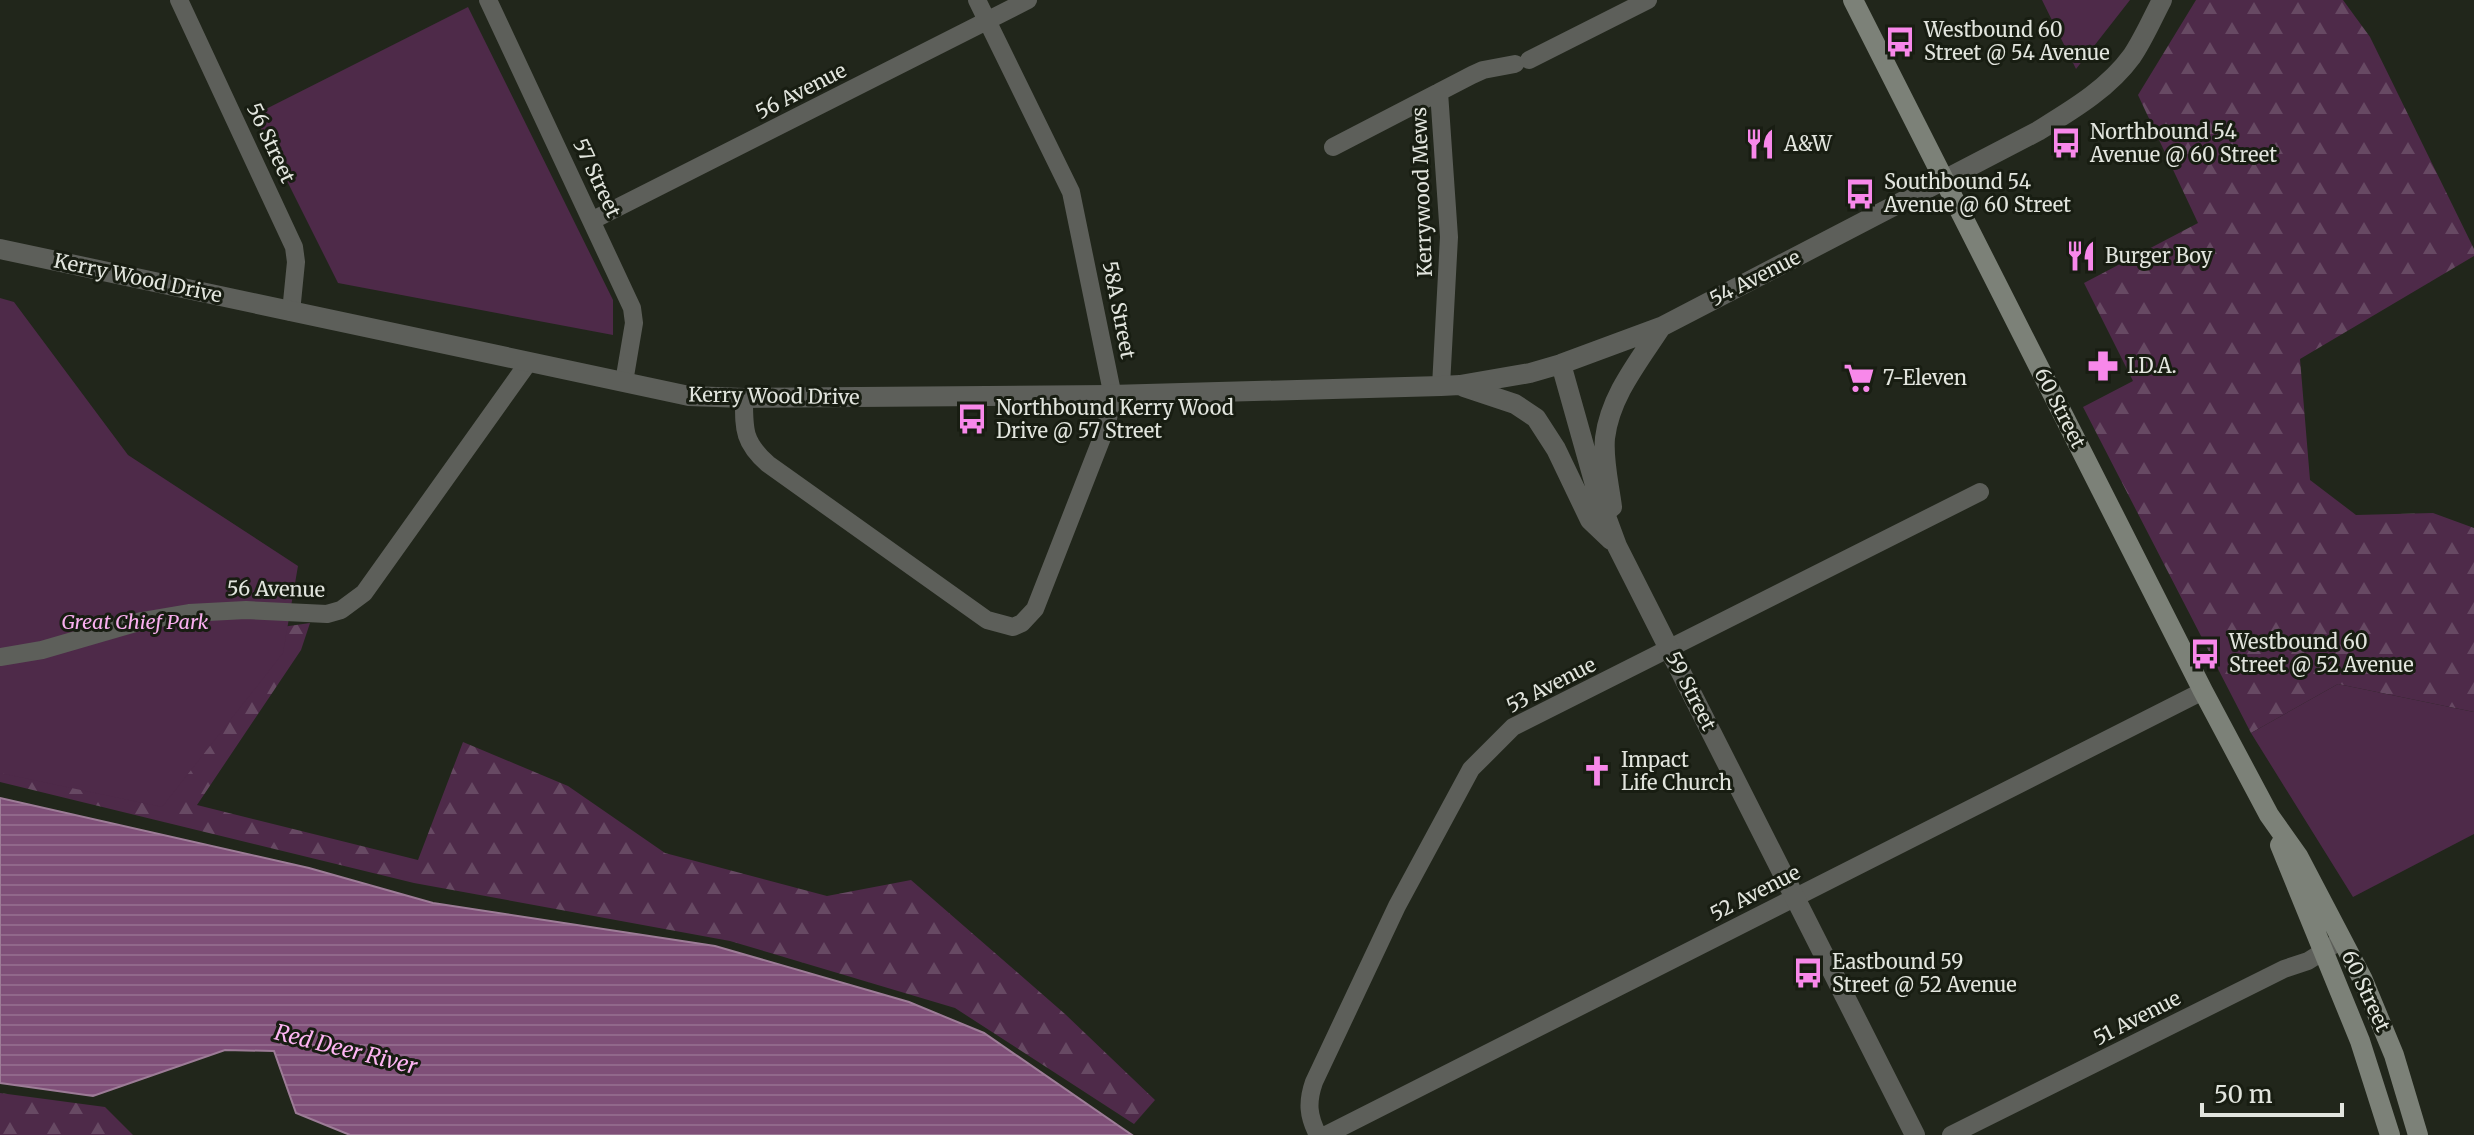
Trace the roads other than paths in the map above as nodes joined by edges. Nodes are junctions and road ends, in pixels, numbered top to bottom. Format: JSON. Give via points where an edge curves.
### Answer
{"nodes":[{"id":1,"x":179,"y":0,"type":"edge"},
{"id":2,"x":488,"y":0,"type":"edge"},
{"id":3,"x":977,"y":0,"type":"edge"},
{"id":4,"x":1028,"y":0,"type":"edge"},
{"id":5,"x":1648,"y":0,"type":"edge"},
{"id":6,"x":1853,"y":0,"type":"edge"},
{"id":7,"x":2162,"y":0,"type":"edge"},
{"id":8,"x":987,"y":20,"type":"junction"},
{"id":9,"x":1439,"y":92,"type":"junction"},
{"id":10,"x":1333,"y":147,"type":"dead end"},
{"id":11,"x":1944,"y":181,"type":"junction"},
{"id":12,"x":593,"y":220,"type":"junction"},
{"id":13,"x":0,"y":249,"type":"edge"},
{"id":14,"x":291,"y":312,"type":"junction"},
{"id":15,"x":1661,"y":327,"type":"junction"},
{"id":16,"x":528,"y":363,"type":"junction"},
{"id":17,"x":1561,"y":364,"type":"junction"},
{"id":18,"x":624,"y":382,"type":"junction"},
{"id":19,"x":1451,"y":386,"type":"junction"},
{"id":20,"x":1110,"y":395,"type":"junction"},
{"id":21,"x":744,"y":398,"type":"junction"},
{"id":22,"x":1980,"y":492,"type":"dead end"},
{"id":23,"x":1617,"y":546,"type":"junction"},
{"id":24,"x":1670,"y":649,"type":"junction"},
{"id":25,"x":0,"y":657,"type":"edge"},
{"id":26,"x":2203,"y":691,"type":"junction"},
{"id":27,"x":2269,"y":815,"type":"junction"},
{"id":28,"x":1795,"y":897,"type":"junction"},
{"id":29,"x":2342,"y":939,"type":"junction"},
{"id":30,"x":2324,"y":951,"type":"junction"},
{"id":31,"x":1318,"y":1135,"type":"edge"},
{"id":32,"x":1326,"y":1135,"type":"edge"},
{"id":33,"x":1915,"y":1135,"type":"edge"},
{"id":34,"x":1951,"y":1135,"type":"edge"},
{"id":35,"x":2390,"y":1135,"type":"edge"},
{"id":36,"x":2418,"y":1135,"type":"edge"}],
"edges":[{"from":1,"to":14,"type":"street","name":"56 Street","via":[[294,247]]},
{"from":2,"to":12,"type":"street","name":"57 Street"},
{"from":3,"to":8,"type":"street","name":"58A Street"},
{"from":4,"to":8,"type":"street","name":"56 Avenue"},
{"from":5,"to":9,"type":"street","name":"Kerrywood Mews","via":[[1522,62],[1483,70]]},
{"from":6,"to":11,"type":"main road","name":"60 Street"},
{"from":7,"to":11,"type":"street","name":"54 Avenue","via":[[2132,55],[2101,88],[2038,131]]},
{"from":8,"to":12,"type":"street","name":"56 Avenue"},
{"from":8,"to":20,"type":"street","name":"58A Street","via":[[1071,192]]},
{"from":9,"to":10,"type":"street","name":"Kerrywood Mews"},
{"from":9,"to":19,"type":"street","name":"Kerrywood Mews","via":[[1449,237]]},
{"from":11,"to":15,"type":"street","name":"54 Avenue"},
{"from":11,"to":26,"type":"main road","name":"60 Street"},
{"from":12,"to":18,"type":"street","name":"57 Street","via":[[634,316]]},
{"from":13,"to":14,"type":"street","name":"Kerry Wood Drive"},
{"from":14,"to":16,"type":"street","name":"Kerry Wood Drive"},
{"from":15,"to":17,"type":"street","name":"54 Avenue"},
{"from":15,"to":23,"type":"street","via":[[1610,416],[1605,456]]},
{"from":16,"to":18,"type":"street","name":"Kerry Wood Drive"},
{"from":16,"to":25,"type":"street","name":"56 Avenue","via":[[364,593],[341,610],[189,613]]},
{"from":17,"to":19,"type":"street","name":"Kerry Wood Drive"},
{"from":17,"to":23,"type":"street","name":"59 Street"},
{"from":18,"to":21,"type":"street","name":"Kerry Wood Drive","via":[[689,396]]},
{"from":19,"to":20,"type":"street","name":"Kerry Wood Drive"},
{"from":19,"to":23,"type":"street","via":[[1515,404],[1536,418],[1590,520]]},
{"from":20,"to":21,"type":"street","name":"Kerry Wood Drive"},
{"from":20,"to":21,"type":"street","name":"58A Street","via":[[1105,430],[1040,599],[1030,616],[1013,627],[976,613],[768,464],[748,440]]},
{"from":22,"to":24,"type":"street","name":"53 Avenue"},
{"from":23,"to":24,"type":"street","name":"59 Street"},
{"from":24,"to":28,"type":"street","name":"59 Street"},
{"from":24,"to":31,"type":"street","name":"53 Avenue","via":[[1513,727],[1471,769],[1397,906],[1314,1082],[1308,1102]]},
{"from":26,"to":27,"type":"main road","name":"60 Street"},
{"from":26,"to":28,"type":"street","name":"52 Avenue"},
{"from":27,"to":29,"type":"main road","name":"60 Street","via":[[2298,856]]},
{"from":27,"to":30,"type":"main road","name":"60 Street"},
{"from":28,"to":32,"type":"street","name":"52 Avenue"},
{"from":28,"to":33,"type":"street","name":"59 Street"},
{"from":29,"to":30,"type":"street","name":"51 Avenue"},
{"from":29,"to":36,"type":"main road","name":"60 Street","via":[[2394,1055]]},
{"from":30,"to":34,"type":"street","name":"51 Avenue"},
{"from":30,"to":35,"type":"main road","name":"60 Street"}]}
